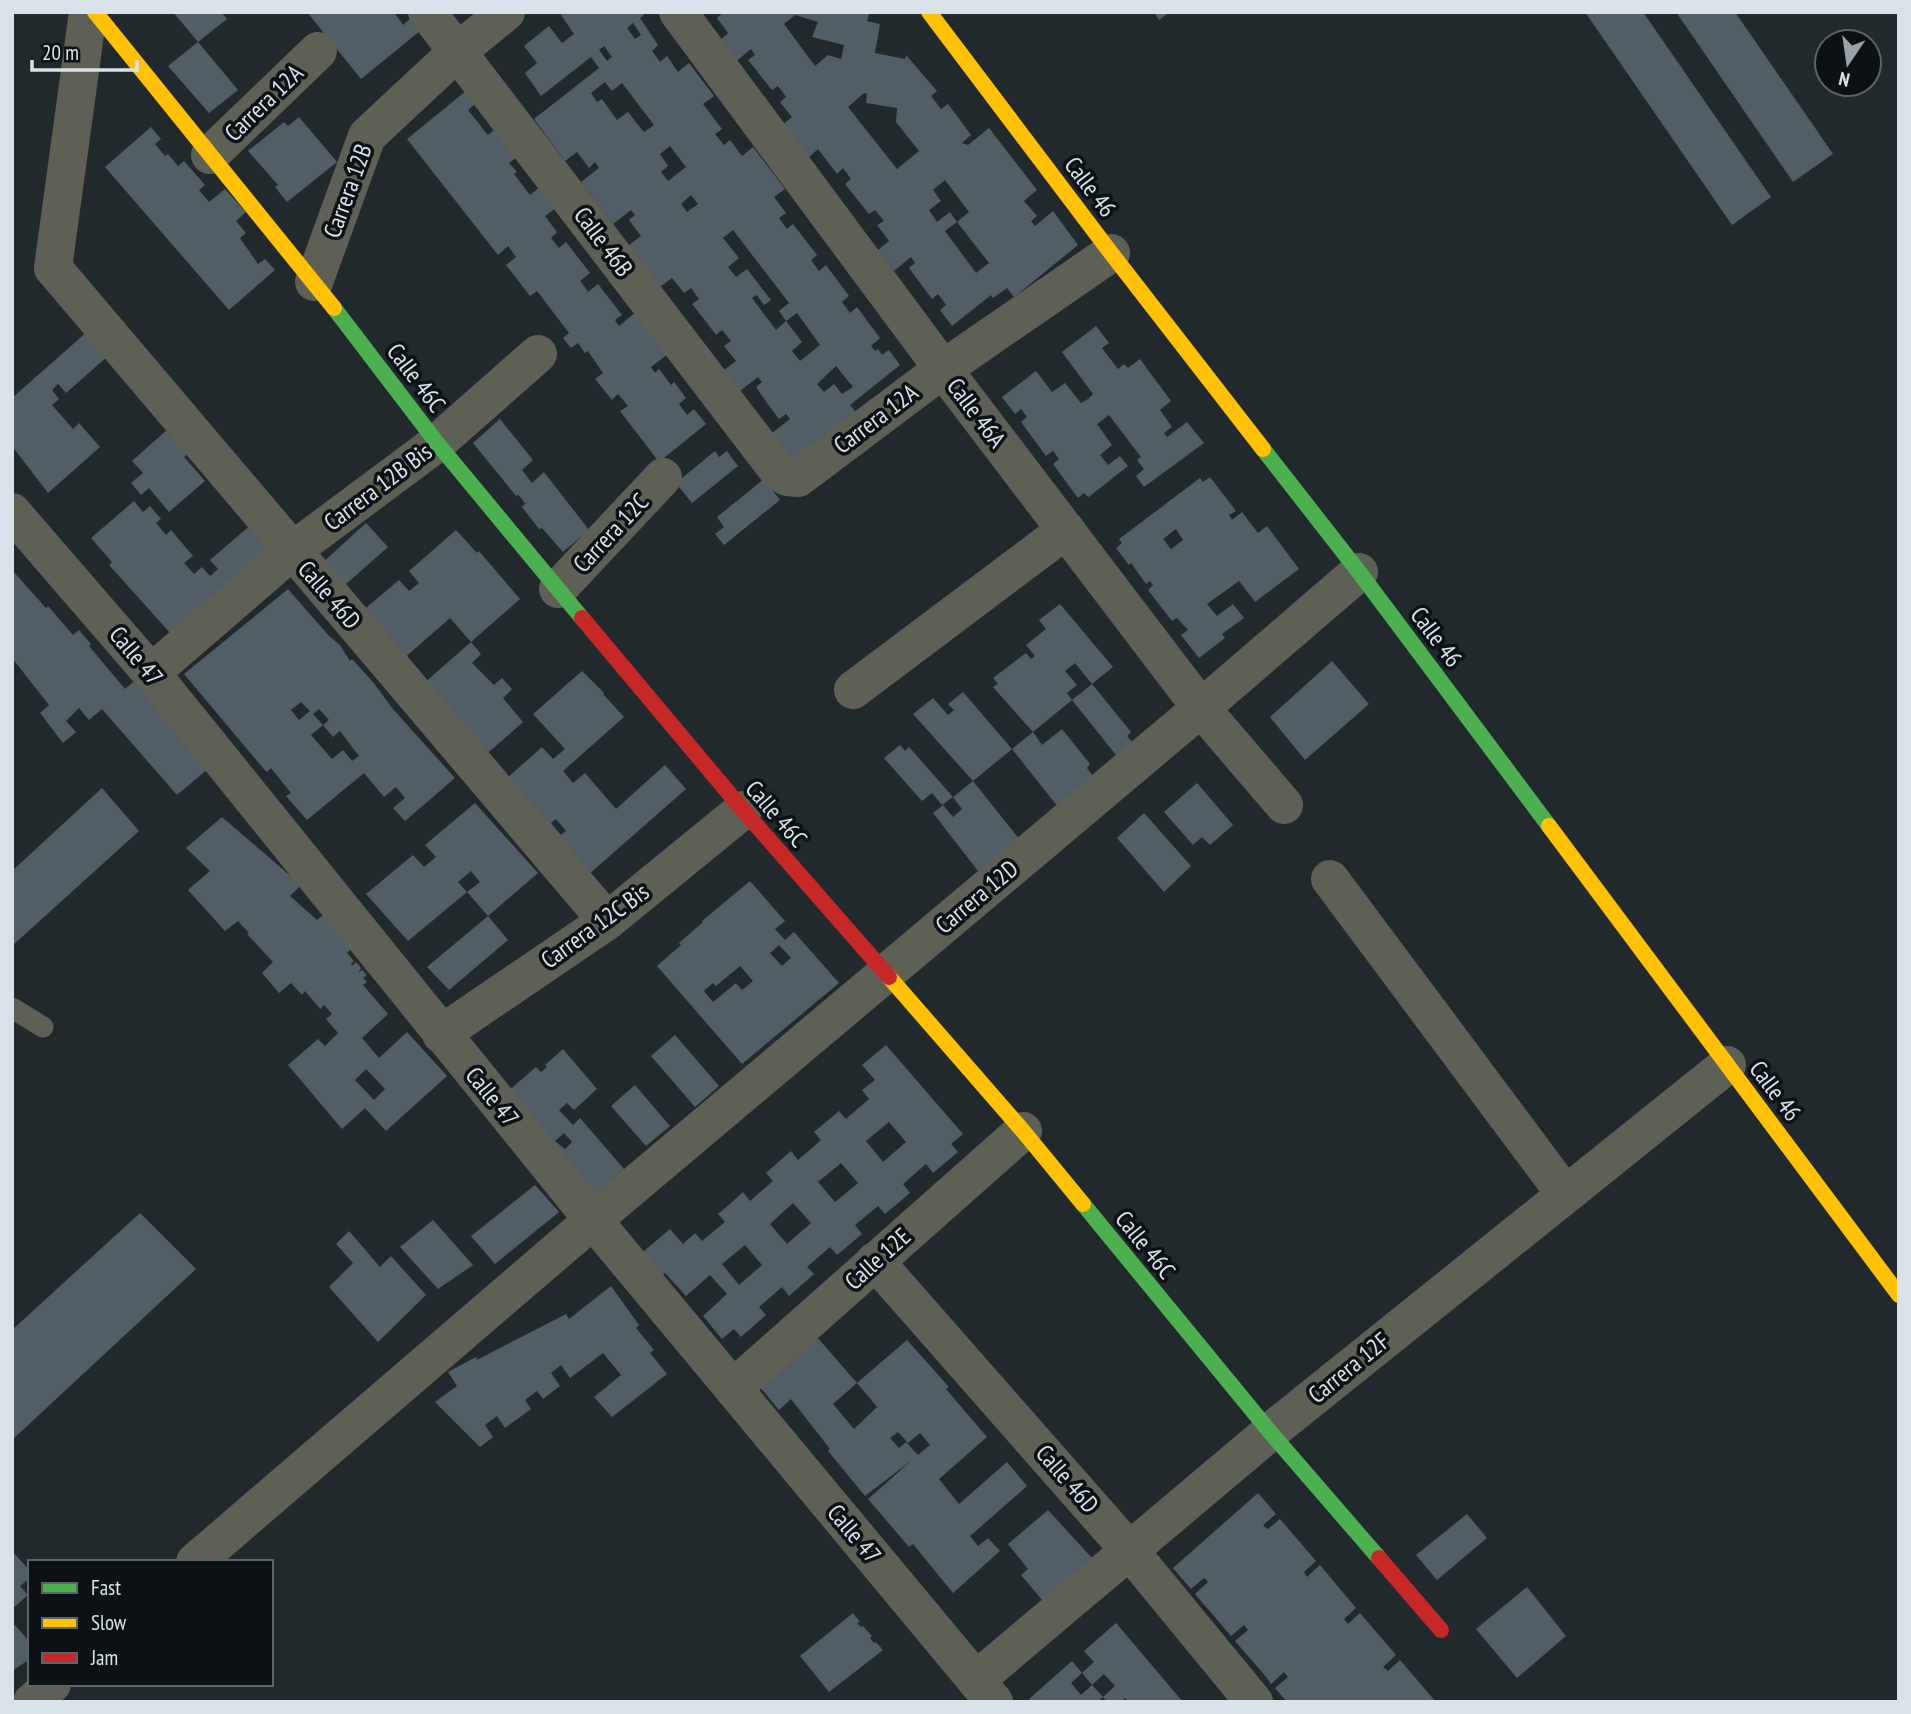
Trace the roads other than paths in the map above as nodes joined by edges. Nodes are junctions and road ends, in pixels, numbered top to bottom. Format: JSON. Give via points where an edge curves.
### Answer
{"nodes":[{"id":1,"x":88,"y":12,"type":"edge"},
{"id":2,"x":95,"y":12,"type":"edge"},
{"id":3,"x":427,"y":12,"type":"edge"},
{"id":4,"x":506,"y":12,"type":"edge"},
{"id":5,"x":678,"y":12,"type":"edge"},
{"id":6,"x":929,"y":12,"type":"edge"},
{"id":7,"x":318,"y":51,"type":"dead end"},
{"id":8,"x":457,"y":52,"type":"junction"},
{"id":9,"x":210,"y":155,"type":"junction"},
{"id":10,"x":1111,"y":253,"type":"junction"},
{"id":11,"x":314,"y":282,"type":"junction"},
{"id":12,"x":538,"y":354,"type":"dead end"},
{"id":13,"x":943,"y":369,"type":"junction"},
{"id":14,"x":437,"y":443,"type":"junction"},
{"id":15,"x":779,"y":472,"type":"joint"},
{"id":16,"x":663,"y":477,"type":"dead end"},
{"id":17,"x":12,"y":512,"type":"edge"},
{"id":18,"x":1066,"y":530,"type":"junction"},
{"id":19,"x":292,"y":551,"type":"junction"},
{"id":20,"x":1359,"y":572,"type":"junction"},
{"id":21,"x":558,"y":589,"type":"junction"},
{"id":22,"x":151,"y":673,"type":"junction"},
{"id":23,"x":853,"y":690,"type":"dead end"},
{"id":24,"x":1201,"y":708,"type":"junction"},
{"id":25,"x":1284,"y":805,"type":"dead end"},
{"id":26,"x":743,"y":810,"type":"junction"},
{"id":27,"x":1330,"y":879,"type":"dead end"},
{"id":28,"x":607,"y":921,"type":"junction"},
{"id":29,"x":885,"y":975,"type":"junction"},
{"id":30,"x":12,"y":1008,"type":"edge"},
{"id":31,"x":43,"y":1027,"type":"dead end"},
{"id":32,"x":441,"y":1034,"type":"junction"},
{"id":33,"x":1727,"y":1065,"type":"junction"},
{"id":34,"x":1023,"y":1131,"type":"junction"},
{"id":35,"x":1565,"y":1194,"type":"junction"},
{"id":36,"x":593,"y":1220,"type":"junction"},
{"id":37,"x":875,"y":1261,"type":"junction"},
{"id":38,"x":1899,"y":1294,"type":"edge"},
{"id":39,"x":733,"y":1388,"type":"junction"},
{"id":40,"x":1270,"y":1432,"type":"junction"},
{"id":41,"x":1129,"y":1550,"type":"junction"},
{"id":42,"x":197,"y":1560,"type":"edge"},
{"id":43,"x":1441,"y":1630,"type":"dead end"},
{"id":44,"x":50,"y":1686,"type":"edge"},
{"id":45,"x":985,"y":1691,"type":"edge"},
{"id":46,"x":32,"y":1702,"type":"edge"},
{"id":47,"x":1254,"y":1702,"type":"edge"}],
"edges":[{"from":1,"to":19,"type":"street","name":"Calle 46D","via":[[53,268]]},
{"from":2,"to":9,"type":"street","name":"Calle 46C"},
{"from":3,"to":8,"type":"street","name":"Calle 46B"},
{"from":4,"to":8,"type":"street","name":"Carrera 12B"},
{"from":5,"to":13,"type":"street","name":"Calle 46A"},
{"from":6,"to":10,"type":"street","name":"Calle 46"},
{"from":7,"to":9,"type":"street","name":"Carrera 12A"},
{"from":8,"to":11,"type":"street","name":"Carrera 12B","via":[[367,136]]},
{"from":8,"to":15,"type":"street","name":"Calle 46B"},
{"from":9,"to":11,"type":"street","name":"Calle 46C"},
{"from":10,"to":13,"type":"street","name":"Carrera 12A"},
{"from":10,"to":20,"type":"street","name":"Calle 46"},
{"from":11,"to":14,"type":"street","name":"Calle 46C"},
{"from":12,"to":14,"type":"street","name":"Carrera 12B Bis"},
{"from":13,"to":15,"type":"street","name":"Carrera 12A","via":[[798,478]]},
{"from":13,"to":18,"type":"street","name":"Calle 46A"},
{"from":14,"to":19,"type":"street","name":"Carrera 12B Bis"},
{"from":14,"to":21,"type":"street","name":"Calle 46C"},
{"from":16,"to":21,"type":"street","name":"Carrera 12C"},
{"from":17,"to":22,"type":"street","name":"Calle 47"},
{"from":18,"to":23,"type":"street"},
{"from":18,"to":24,"type":"street","name":"Calle 46A"},
{"from":19,"to":22,"type":"street","name":"Carrera 12B Bis"},
{"from":19,"to":28,"type":"street","name":"Calle 46D"},
{"from":20,"to":24,"type":"street","name":"Carrera 12D"},
{"from":20,"to":33,"type":"street","name":"Calle 46"},
{"from":21,"to":26,"type":"street","name":"Calle 46C"},
{"from":22,"to":32,"type":"street","name":"Calle 47"},
{"from":24,"to":25,"type":"street","name":"Calle 46A"},
{"from":24,"to":29,"type":"street","name":"Carrera 12D"},
{"from":26,"to":28,"type":"street","name":"Carrera 12C Bis"},
{"from":26,"to":29,"type":"street","name":"Calle 46C"},
{"from":27,"to":35,"type":"street"},
{"from":28,"to":32,"type":"street","name":"Carrera 12C Bis"},
{"from":29,"to":34,"type":"street","name":"Calle 46C"},
{"from":29,"to":36,"type":"street","name":"Carrera 12D"},
{"from":30,"to":31,"type":"lane"},
{"from":32,"to":36,"type":"street","name":"Calle 47"},
{"from":33,"to":35,"type":"street","name":"Carrera 12F"},
{"from":33,"to":38,"type":"street","name":"Calle 46"},
{"from":34,"to":37,"type":"street","name":"Calle 12E"},
{"from":34,"to":40,"type":"street","name":"Calle 46C"},
{"from":35,"to":40,"type":"street","name":"Carrera 12F"},
{"from":36,"to":39,"type":"street","name":"Calle 47"},
{"from":36,"to":42,"type":"street","name":"Carrera 12D"},
{"from":37,"to":39,"type":"street","name":"Calle 12E"},
{"from":37,"to":41,"type":"street","name":"Calle 46D"},
{"from":39,"to":45,"type":"street","name":"Calle 47"},
{"from":40,"to":41,"type":"street","name":"Carrera 12F"},
{"from":40,"to":43,"type":"street","name":"Calle 46C"},
{"from":41,"to":45,"type":"street","name":"Carrera 12F"},
{"from":41,"to":47,"type":"street","name":"Calle 46D"},
{"from":44,"to":46,"type":"street"}]}
